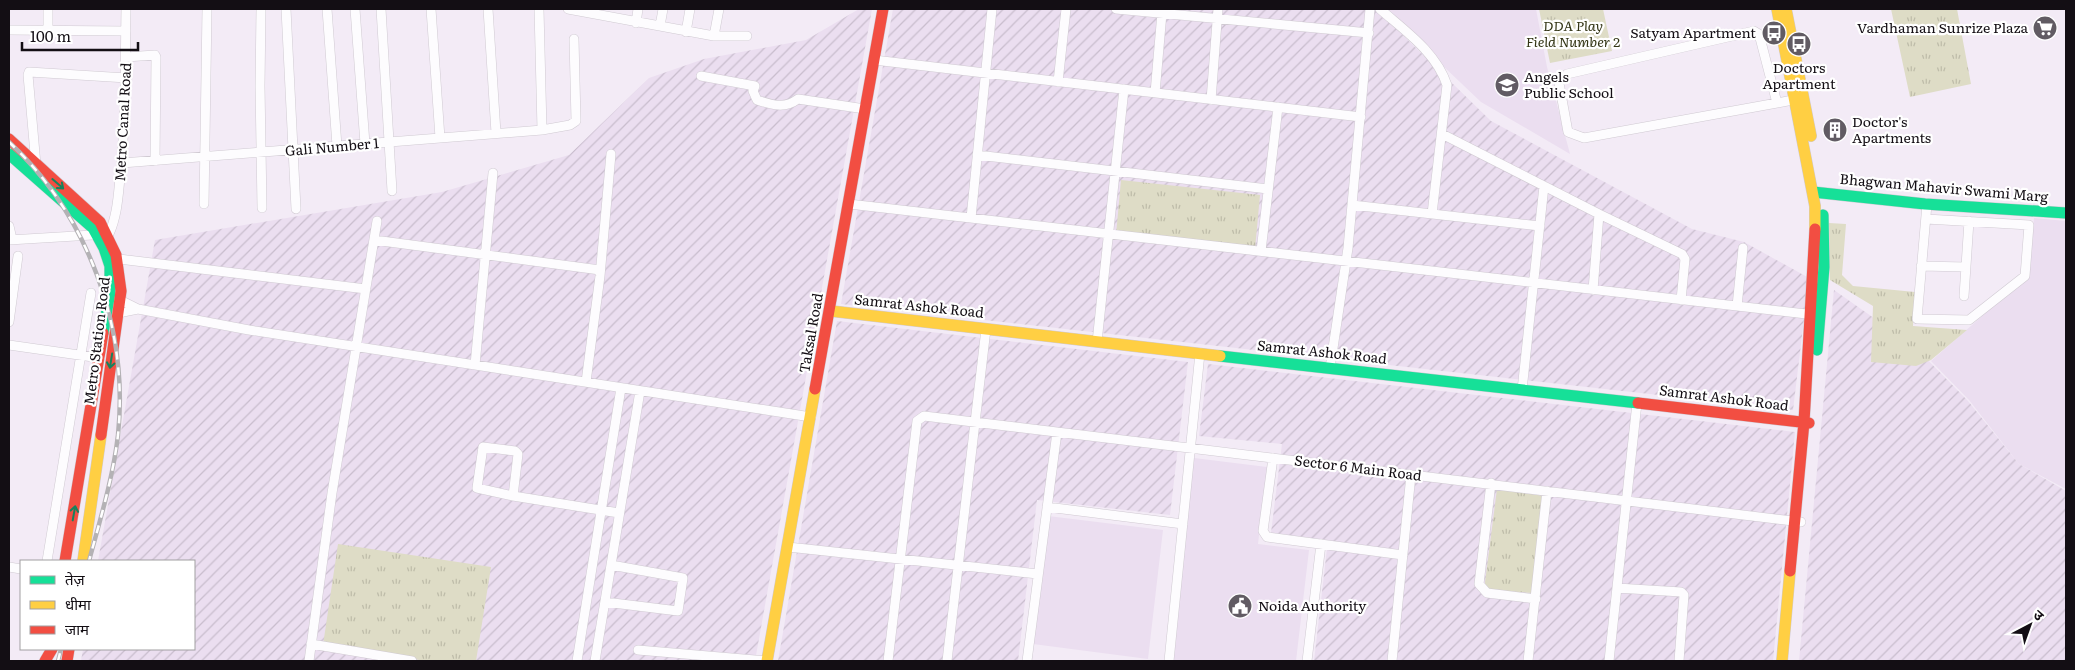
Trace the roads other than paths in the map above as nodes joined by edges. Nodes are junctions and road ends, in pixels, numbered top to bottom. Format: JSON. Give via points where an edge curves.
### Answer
{"nodes":[{"id":1,"x":48,"y":9,"type":"edge"},
{"id":2,"x":126,"y":9,"type":"edge"},
{"id":3,"x":207,"y":9,"type":"edge"},
{"id":4,"x":261,"y":9,"type":"edge"},
{"id":5,"x":286,"y":9,"type":"edge"},
{"id":6,"x":327,"y":9,"type":"edge"},
{"id":7,"x":354,"y":9,"type":"edge"},
{"id":8,"x":380,"y":9,"type":"edge"},
{"id":9,"x":431,"y":9,"type":"edge"},
{"id":10,"x":488,"y":9,"type":"edge"},
{"id":11,"x":540,"y":9,"type":"edge"},
{"id":12,"x":568,"y":9,"type":"edge"},
{"id":13,"x":638,"y":9,"type":"edge"},
{"id":14,"x":663,"y":9,"type":"edge"},
{"id":15,"x":690,"y":9,"type":"edge"},
{"id":16,"x":719,"y":9,"type":"edge"},
{"id":17,"x":883,"y":9,"type":"edge"},
{"id":18,"x":992,"y":9,"type":"edge"},
{"id":19,"x":1066,"y":9,"type":"edge"},
{"id":20,"x":1116,"y":9,"type":"edge"},
{"id":21,"x":1218,"y":9,"type":"edge"},
{"id":22,"x":1370,"y":9,"type":"edge"},
{"id":23,"x":1380,"y":9,"type":"edge"},
{"id":24,"x":1777,"y":9,"type":"edge"},
{"id":25,"x":1786,"y":9,"type":"edge"},
{"id":26,"x":611,"y":12,"type":"edge"},
{"id":27,"x":1162,"y":12,"type":"junction"},
{"id":28,"x":1218,"y":18,"type":"junction"},
{"id":29,"x":636,"y":23,"type":"junction"},
{"id":30,"x":660,"y":26,"type":"junction"},
{"id":31,"x":9,"y":30,"type":"edge"},
{"id":32,"x":48,"y":30,"type":"junction"},
{"id":33,"x":126,"y":31,"type":"junction"},
{"id":34,"x":686,"y":32,"type":"junction"},
{"id":35,"x":1369,"y":33,"type":"junction"},
{"id":36,"x":714,"y":36,"type":"junction"},
{"id":37,"x":747,"y":36,"type":"dead end"},
{"id":38,"x":574,"y":39,"type":"dead end"},
{"id":39,"x":126,"y":57,"type":"junction"},
{"id":40,"x":874,"y":60,"type":"junction"},
{"id":41,"x":987,"y":74,"type":"junction"},
{"id":42,"x":701,"y":76,"type":"dead end"},
{"id":43,"x":127,"y":78,"type":"junction"},
{"id":44,"x":1058,"y":82,"type":"junction"},
{"id":45,"x":1124,"y":89,"type":"junction"},
{"id":46,"x":1155,"y":93,"type":"junction"},
{"id":47,"x":1799,"y":99,"type":"junction"},
{"id":48,"x":1211,"y":100,"type":"junction"},
{"id":49,"x":1777,"y":103,"type":"junction"},
{"id":50,"x":1278,"y":107,"type":"junction"},
{"id":51,"x":865,"y":109,"type":"junction"},
{"id":52,"x":1361,"y":117,"type":"junction"},
{"id":53,"x":542,"y":130,"type":"junction"},
{"id":54,"x":496,"y":134,"type":"junction"},
{"id":55,"x":1442,"y":134,"type":"junction"},
{"id":56,"x":440,"y":138,"type":"junction"},
{"id":57,"x":9,"y":139,"type":"edge"},
{"id":58,"x":390,"y":142,"type":"junction"},
{"id":59,"x":365,"y":144,"type":"junction"},
{"id":60,"x":337,"y":146,"type":"junction"},
{"id":61,"x":293,"y":150,"type":"junction"},
{"id":62,"x":260,"y":152,"type":"junction"},
{"id":63,"x":9,"y":154,"type":"edge"},
{"id":64,"x":611,"y":154,"type":"dead end"},
{"id":65,"x":977,"y":155,"type":"junction"},
{"id":66,"x":204,"y":157,"type":"junction"},
{"id":67,"x":155,"y":161,"type":"junction"},
{"id":68,"x":122,"y":163,"type":"junction"},
{"id":69,"x":36,"y":165,"type":"junction"},
{"id":70,"x":1115,"y":171,"type":"junction"},
{"id":71,"x":493,"y":173,"type":"dead end"},
{"id":72,"x":1544,"y":186,"type":"junction"},
{"id":73,"x":1268,"y":189,"type":"junction"},
{"id":74,"x":392,"y":191,"type":"dead end"},
{"id":75,"x":1816,"y":192,"type":"junction"},
{"id":76,"x":204,"y":204,"type":"dead end"},
{"id":77,"x":849,"y":204,"type":"junction"},
{"id":78,"x":1928,"y":204,"type":"junction"},
{"id":79,"x":1352,"y":205,"type":"junction"},
{"id":80,"x":262,"y":208,"type":"dead end"},
{"id":81,"x":296,"y":209,"type":"dead end"},
{"id":82,"x":2066,"y":213,"type":"edge"},
{"id":83,"x":1432,"y":214,"type":"junction"},
{"id":84,"x":1599,"y":214,"type":"junction"},
{"id":85,"x":971,"y":218,"type":"junction"},
{"id":86,"x":1926,"y":219,"type":"junction"},
{"id":87,"x":377,"y":221,"type":"dead end"},
{"id":88,"x":1969,"y":221,"type":"junction"},
{"id":89,"x":9,"y":226,"type":"edge"},
{"id":90,"x":1540,"y":226,"type":"junction"},
{"id":91,"x":1109,"y":234,"type":"junction"},
{"id":92,"x":103,"y":235,"type":"junction"},
{"id":93,"x":11,"y":240,"type":"edge"},
{"id":94,"x":374,"y":240,"type":"junction"},
{"id":95,"x":1743,"y":248,"type":"dead end"},
{"id":96,"x":1261,"y":251,"type":"junction"},
{"id":97,"x":486,"y":255,"type":"junction"},
{"id":98,"x":18,"y":256,"type":"dead end"},
{"id":99,"x":119,"y":259,"type":"junction"},
{"id":100,"x":1346,"y":261,"type":"junction"},
{"id":101,"x":1921,"y":266,"type":"junction"},
{"id":102,"x":1966,"y":266,"type":"junction"},
{"id":103,"x":600,"y":270,"type":"junction"},
{"id":104,"x":1534,"y":283,"type":"junction"},
{"id":105,"x":366,"y":289,"type":"junction"},
{"id":106,"x":1593,"y":290,"type":"junction"},
{"id":107,"x":91,"y":294,"type":"dead end"},
{"id":108,"x":1964,"y":296,"type":"dead end"},
{"id":109,"x":120,"y":300,"type":"junction"},
{"id":110,"x":1681,"y":300,"type":"junction"},
{"id":111,"x":1737,"y":306,"type":"junction"},
{"id":112,"x":138,"y":309,"type":"junction"},
{"id":113,"x":831,"y":312,"type":"junction"},
{"id":114,"x":118,"y":313,"type":"junction"},
{"id":115,"x":1816,"y":315,"type":"junction"},
{"id":116,"x":9,"y":322,"type":"edge"},
{"id":117,"x":986,"y":329,"type":"junction"},
{"id":118,"x":1097,"y":342,"type":"junction"},
{"id":119,"x":9,"y":345,"type":"edge"},
{"id":120,"x":358,"y":347,"type":"junction"},
{"id":121,"x":1200,"y":354,"type":"junction"},
{"id":122,"x":81,"y":355,"type":"junction"},
{"id":123,"x":100,"y":358,"type":"junction"},
{"id":124,"x":475,"y":365,"type":"junction"},
{"id":125,"x":1330,"y":368,"type":"junction"},
{"id":126,"x":586,"y":382,"type":"junction"},
{"id":127,"x":621,"y":388,"type":"junction"},
{"id":128,"x":1522,"y":390,"type":"junction"},
{"id":129,"x":640,"y":391,"type":"junction"},
{"id":130,"x":1636,"y":403,"type":"junction"},
{"id":131,"x":811,"y":417,"type":"junction"},
{"id":132,"x":975,"y":422,"type":"junction"},
{"id":133,"x":1806,"y":422,"type":"junction"},
{"id":134,"x":1058,"y":432,"type":"junction"},
{"id":135,"x":1190,"y":448,"type":"junction"},
{"id":136,"x":1273,"y":458,"type":"junction"},
{"id":137,"x":1412,"y":475,"type":"junction"},
{"id":138,"x":1491,"y":483,"type":"junction"},
{"id":139,"x":1548,"y":491,"type":"junction"},
{"id":140,"x":513,"y":496,"type":"junction"},
{"id":141,"x":1626,"y":501,"type":"junction"},
{"id":142,"x":1048,"y":507,"type":"junction"},
{"id":143,"x":602,"y":510,"type":"junction"},
{"id":144,"x":619,"y":513,"type":"junction"},
{"id":145,"x":1798,"y":521,"type":"junction"},
{"id":146,"x":1183,"y":524,"type":"junction"},
{"id":147,"x":1321,"y":544,"type":"junction"},
{"id":148,"x":788,"y":547,"type":"junction"},
{"id":149,"x":1403,"y":555,"type":"junction"},
{"id":150,"x":901,"y":559,"type":"junction"},
{"id":151,"x":47,"y":560,"type":"edge"},
{"id":152,"x":65,"y":560,"type":"edge"},
{"id":153,"x":83,"y":560,"type":"edge"},
{"id":154,"x":611,"y":565,"type":"junction"},
{"id":155,"x":958,"y":565,"type":"junction"},
{"id":156,"x":1038,"y":574,"type":"junction"},
{"id":157,"x":1617,"y":588,"type":"junction"},
{"id":158,"x":1536,"y":599,"type":"junction"},
{"id":159,"x":605,"y":602,"type":"junction"},
{"id":160,"x":311,"y":644,"type":"junction"},
{"id":161,"x":51,"y":650,"type":"edge"},
{"id":162,"x":638,"y":650,"type":"dead end"},
{"id":163,"x":45,"y":661,"type":"edge"},
{"id":164,"x":309,"y":661,"type":"edge"},
{"id":165,"x":412,"y":661,"type":"edge"},
{"id":166,"x":577,"y":661,"type":"edge"},
{"id":167,"x":595,"y":661,"type":"edge"},
{"id":168,"x":767,"y":661,"type":"edge"},
{"id":169,"x":888,"y":661,"type":"edge"},
{"id":170,"x":947,"y":661,"type":"edge"},
{"id":171,"x":1027,"y":661,"type":"edge"},
{"id":172,"x":1169,"y":661,"type":"edge"},
{"id":173,"x":1307,"y":661,"type":"edge"},
{"id":174,"x":1392,"y":661,"type":"edge"},
{"id":175,"x":1528,"y":661,"type":"edge"},
{"id":176,"x":1610,"y":661,"type":"edge"},
{"id":177,"x":1679,"y":661,"type":"edge"},
{"id":178,"x":1782,"y":661,"type":"edge"},
{"id":179,"x":1790,"y":661,"type":"edge"}],
"edges":[{"from":1,"to":32,"type":"street"},
{"from":2,"to":33,"type":"street","name":"Metro Canal Road"},
{"from":3,"to":66,"type":"street"},
{"from":4,"to":62,"type":"street"},
{"from":5,"to":61,"type":"street"},
{"from":6,"to":60,"type":"street"},
{"from":7,"to":59,"type":"street"},
{"from":8,"to":58,"type":"street"},
{"from":9,"to":56,"type":"street"},
{"from":10,"to":54,"type":"street"},
{"from":11,"to":53,"type":"street"},
{"from":12,"to":26,"type":"street"},
{"from":13,"to":29,"type":"street"},
{"from":14,"to":30,"type":"street"},
{"from":15,"to":34,"type":"street"},
{"from":16,"to":36,"type":"street"},
{"from":17,"to":40,"type":"street","name":"Taksal Road"},
{"from":18,"to":41,"type":"street"},
{"from":19,"to":44,"type":"street"},
{"from":20,"to":27,"type":"street"},
{"from":21,"to":28,"type":"street"},
{"from":22,"to":35,"type":"street"},
{"from":23,"to":55,"type":"street","via":[[1424,48],[1442,71],[1448,95]]},
{"from":24,"to":47,"type":"street"},
{"from":25,"to":47,"type":"street"},
{"from":26,"to":29,"type":"street"},
{"from":27,"to":28,"type":"street"},
{"from":27,"to":46,"type":"street"},
{"from":28,"to":35,"type":"street"},
{"from":28,"to":48,"type":"street"},
{"from":29,"to":30,"type":"street"},
{"from":30,"to":34,"type":"street"},
{"from":31,"to":32,"type":"street"},
{"from":32,"to":33,"type":"street"},
{"from":33,"to":39,"type":"street","name":"Metro Canal Road"},
{"from":34,"to":36,"type":"street"},
{"from":35,"to":52,"type":"street"},
{"from":36,"to":37,"type":"street"},
{"from":38,"to":53,"type":"street","name":"Gali Number 1","via":[[576,121]]},
{"from":39,"to":43,"type":"street","name":"Metro Canal Road"},
{"from":39,"to":67,"type":"street","via":[[156,57]]},
{"from":40,"to":41,"type":"street"},
{"from":40,"to":51,"type":"street","name":"Taksal Road"},
{"from":41,"to":44,"type":"street"},
{"from":41,"to":65,"type":"street"},
{"from":42,"to":51,"type":"street","via":[[755,86],[753,91],[757,100],[776,106],[791,104],[798,99]]},
{"from":43,"to":68,"type":"street","name":"Metro Canal Road"},
{"from":43,"to":69,"type":"street","via":[[28,74]]},
{"from":44,"to":45,"type":"street"},
{"from":45,"to":46,"type":"street"},
{"from":45,"to":70,"type":"street"},
{"from":46,"to":48,"type":"street"},
{"from":47,"to":49,"type":"street"},
{"from":47,"to":75,"type":"street"},
{"from":48,"to":50,"type":"street"},
{"from":49,"to":49,"type":"street","via":[[1584,138],[1568,132],[1559,83],[1567,74],[1754,31],[1760,34]]},
{"from":50,"to":52,"type":"street"},
{"from":50,"to":73,"type":"street"},
{"from":51,"to":77,"type":"street","name":"Taksal Road"},
{"from":52,"to":79,"type":"street"},
{"from":53,"to":54,"type":"street","name":"Gali Number 1"},
{"from":54,"to":56,"type":"street","name":"Gali Number 1"},
{"from":55,"to":72,"type":"street"},
{"from":55,"to":83,"type":"street"},
{"from":56,"to":58,"type":"street","name":"Gali Number 1"},
{"from":57,"to":69,"type":"street","name":"Metro Station Road"},
{"from":58,"to":59,"type":"street","name":"Gali Number 1"},
{"from":58,"to":74,"type":"street"},
{"from":59,"to":60,"type":"street","name":"Gali Number 1"},
{"from":60,"to":61,"type":"street","name":"Gali Number 1"},
{"from":61,"to":62,"type":"street","name":"Gali Number 1"},
{"from":61,"to":81,"type":"street"},
{"from":62,"to":66,"type":"street","name":"Gali Number 1"},
{"from":62,"to":80,"type":"street"},
{"from":63,"to":92,"type":"street","name":"Metro Station Road"},
{"from":64,"to":103,"type":"street"},
{"from":65,"to":70,"type":"street"},
{"from":65,"to":85,"type":"street"},
{"from":66,"to":67,"type":"street","name":"Gali Number 1"},
{"from":66,"to":76,"type":"street"},
{"from":67,"to":68,"type":"street","name":"Gali Number 1"},
{"from":68,"to":92,"type":"street","name":"Metro Canal Road","via":[[116,217]]},
{"from":69,"to":92,"type":"street","name":"Metro Station Road","one_way":true,"via":[[100,222]]},
{"from":70,"to":73,"type":"street"},
{"from":70,"to":91,"type":"street"},
{"from":71,"to":97,"type":"street"},
{"from":72,"to":84,"type":"street"},
{"from":72,"to":90,"type":"street"},
{"from":73,"to":96,"type":"street"},
{"from":75,"to":78,"type":"street","name":"Bhagwan Mahavir Swami Marg"},
{"from":75,"to":115,"type":"street","via":[[1823,213],[1824,267]]},
{"from":77,"to":85,"type":"street"},
{"from":77,"to":113,"type":"street","name":"Taksal Road"},
{"from":78,"to":82,"type":"street","name":"Bhagwan Mahavir Swami Marg"},
{"from":78,"to":86,"type":"street"},
{"from":79,"to":83,"type":"street"},
{"from":79,"to":100,"type":"street"},
{"from":83,"to":90,"type":"street"},
{"from":84,"to":106,"type":"street"},
{"from":84,"to":110,"type":"street","via":[[1684,256]]},
{"from":85,"to":91,"type":"street"},
{"from":86,"to":88,"type":"street"},
{"from":86,"to":101,"type":"street"},
{"from":87,"to":94,"type":"street"},
{"from":88,"to":101,"type":"street","via":[[2029,225],[2026,276],[1969,320],[1917,319]]},
{"from":88,"to":102,"type":"street"},
{"from":89,"to":93,"type":"street"},
{"from":90,"to":104,"type":"street"},
{"from":91,"to":96,"type":"street"},
{"from":91,"to":118,"type":"street"},
{"from":92,"to":93,"type":"street"},
{"from":92,"to":99,"type":"street","name":"Metro Station Road"},
{"from":92,"to":123,"type":"street","name":"Metro Station Road","via":[[110,266],[110,292]]},
{"from":94,"to":97,"type":"street"},
{"from":94,"to":105,"type":"street"},
{"from":95,"to":111,"type":"street"},
{"from":96,"to":100,"type":"street"},
{"from":97,"to":103,"type":"street"},
{"from":97,"to":124,"type":"street"},
{"from":98,"to":116,"type":"street"},
{"from":99,"to":105,"type":"street"},
{"from":99,"to":109,"type":"street","name":"Metro Station Road"},
{"from":100,"to":104,"type":"street"},
{"from":100,"to":125,"type":"street"},
{"from":101,"to":102,"type":"street"},
{"from":102,"to":108,"type":"street"},
{"from":103,"to":126,"type":"street"},
{"from":104,"to":106,"type":"street"},
{"from":104,"to":128,"type":"street"},
{"from":105,"to":120,"type":"street"},
{"from":106,"to":110,"type":"street"},
{"from":107,"to":122,"type":"street"},
{"from":109,"to":112,"type":"street"},
{"from":109,"to":114,"type":"street","name":"Metro Station Road"},
{"from":110,"to":111,"type":"street"},
{"from":111,"to":115,"type":"street"},
{"from":112,"to":114,"type":"street"},
{"from":112,"to":120,"type":"street"},
{"from":113,"to":117,"type":"street","name":"Samrat Ashok Road"},
{"from":113,"to":131,"type":"street","name":"Taksal Road"},
{"from":114,"to":153,"type":"street","name":"Metro Station Road","one_way":true},
{"from":115,"to":133,"type":"street"},
{"from":117,"to":118,"type":"street","name":"Samrat Ashok Road"},
{"from":117,"to":132,"type":"street"},
{"from":118,"to":121,"type":"street","name":"Samrat Ashok Road"},
{"from":119,"to":122,"type":"street"},
{"from":120,"to":124,"type":"street"},
{"from":120,"to":160,"type":"street","via":[[332,493]]},
{"from":121,"to":125,"type":"street","name":"Samrat Ashok Road"},
{"from":121,"to":135,"type":"street"},
{"from":122,"to":123,"type":"street"},
{"from":122,"to":151,"type":"street"},
{"from":152,"to":123,"type":"street","name":"Metro Station Road","one_way":true},
{"from":124,"to":126,"type":"street"},
{"from":125,"to":128,"type":"street","name":"Samrat Ashok Road"},
{"from":126,"to":127,"type":"street"},
{"from":127,"to":129,"type":"street"},
{"from":127,"to":143,"type":"street"},
{"from":128,"to":130,"type":"street","name":"Samrat Ashok Road"},
{"from":129,"to":131,"type":"street"},
{"from":129,"to":144,"type":"street"},
{"from":130,"to":133,"type":"street","name":"Samrat Ashok Road"},
{"from":130,"to":141,"type":"street"},
{"from":131,"to":148,"type":"street","name":"Taksal Road"},
{"from":132,"to":134,"type":"street","name":"Sector 6 Main Road"},
{"from":132,"to":150,"type":"street","name":"Sector 6 Main Road","via":[[924,416],[917,421]]},
{"from":132,"to":155,"type":"street"},
{"from":133,"to":145,"type":"street"},
{"from":134,"to":135,"type":"street","name":"Sector 6 Main Road"},
{"from":134,"to":142,"type":"street"},
{"from":135,"to":136,"type":"street","name":"Sector 6 Main Road"},
{"from":135,"to":146,"type":"street"},
{"from":136,"to":137,"type":"street","name":"Sector 6 Main Road"},
{"from":136,"to":147,"type":"street","via":[[1265,534],[1270,538]]},
{"from":137,"to":138,"type":"street","name":"Sector 6 Main Road"},
{"from":137,"to":149,"type":"street"},
{"from":138,"to":139,"type":"street","name":"Sector 6 Main Road"},
{"from":138,"to":158,"type":"street","via":[[1479,584],[1487,593]]},
{"from":139,"to":141,"type":"street","name":"Sector 6 Main Road"},
{"from":139,"to":158,"type":"street"},
{"from":140,"to":140,"type":"street","via":[[518,454],[483,447],[477,488]]},
{"from":140,"to":143,"type":"street"},
{"from":141,"to":145,"type":"street","name":"Sector 6 Main Road"},
{"from":141,"to":157,"type":"street"},
{"from":142,"to":146,"type":"street"},
{"from":142,"to":156,"type":"street"},
{"from":143,"to":144,"type":"street"},
{"from":143,"to":166,"type":"street"},
{"from":144,"to":154,"type":"street"},
{"from":145,"to":178,"type":"street"},
{"from":145,"to":179,"type":"street"},
{"from":146,"to":172,"type":"street"},
{"from":147,"to":149,"type":"street"},
{"from":147,"to":173,"type":"street"},
{"from":148,"to":150,"type":"street"},
{"from":148,"to":168,"type":"street","name":"Taksal Road"},
{"from":149,"to":174,"type":"street"},
{"from":150,"to":155,"type":"street"},
{"from":150,"to":169,"type":"street"},
{"from":154,"to":159,"type":"street"},
{"from":154,"to":159,"type":"street","via":[[683,578],[679,606],[678,611]]},
{"from":155,"to":156,"type":"street"},
{"from":155,"to":170,"type":"street"},
{"from":156,"to":171,"type":"street"},
{"from":157,"to":176,"type":"street"},
{"from":157,"to":177,"type":"street","via":[[1681,592],[1684,595]]},
{"from":158,"to":175,"type":"street"},
{"from":159,"to":167,"type":"street"},
{"from":160,"to":164,"type":"street"},
{"from":160,"to":165,"type":"street"},
{"from":161,"to":163,"type":"street"},
{"from":162,"to":168,"type":"street"}]}
